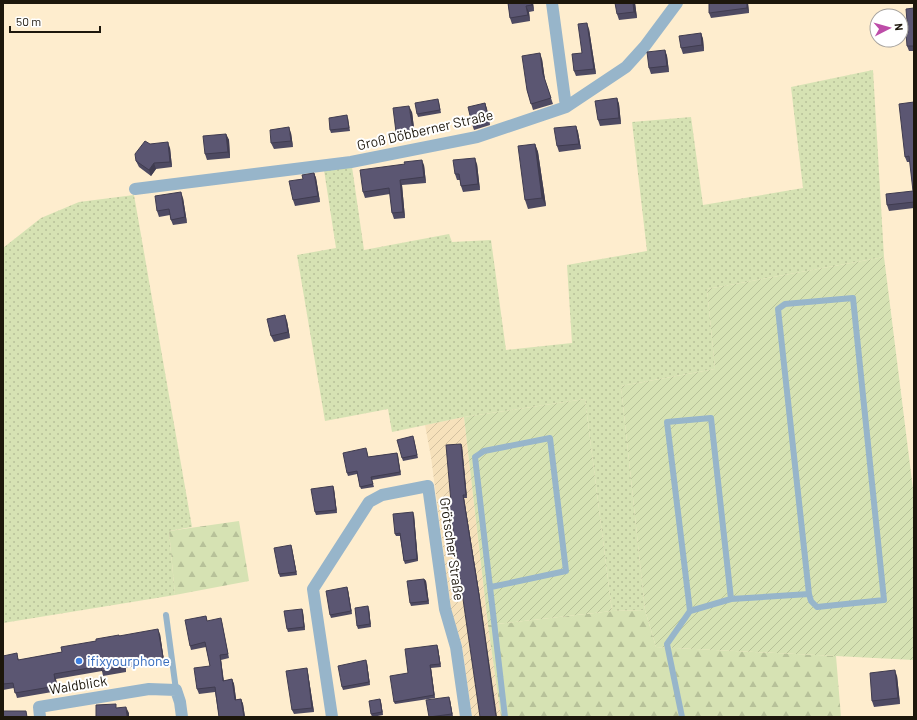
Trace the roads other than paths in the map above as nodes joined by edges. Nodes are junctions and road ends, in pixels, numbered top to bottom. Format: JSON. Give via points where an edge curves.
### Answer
{"nodes":[{"id":1,"x":552,"y":3,"type":"edge"},
{"id":2,"x":676,"y":3,"type":"edge"},
{"id":3,"x":566,"y":107,"type":"junction"},
{"id":4,"x":135,"y":189,"type":"dead end"},
{"id":5,"x":491,"y":587,"type":"junction"},
{"id":6,"x":809,"y":594,"type":"junction"},
{"id":7,"x":731,"y":599,"type":"junction"},
{"id":8,"x":690,"y":611,"type":"junction"},
{"id":9,"x":166,"y":615,"type":"dead end"},
{"id":10,"x":176,"y":690,"type":"junction"},
{"id":11,"x":40,"y":717,"type":"edge"},
{"id":12,"x":182,"y":717,"type":"edge"},
{"id":13,"x":332,"y":717,"type":"edge"},
{"id":14,"x":466,"y":717,"type":"edge"},
{"id":15,"x":506,"y":717,"type":"edge"},
{"id":16,"x":682,"y":717,"type":"edge"}],
"edges":[{"from":1,"to":3,"type":"street"},
{"from":2,"to":3,"type":"street","name":"Groß Döbberner Straße","via":[[645,46],[626,67]]},
{"from":3,"to":4,"type":"street","name":"Groß Döbberner Straße","via":[[477,137],[351,162]]},
{"from":5,"to":5,"type":"lane","via":[[475,457],[484,451],[550,438],[566,571]]},
{"from":5,"to":15,"type":"lane"},
{"from":6,"to":6,"type":"lane","via":[[778,309],[785,304],[853,298],[884,600],[817,607]]},
{"from":6,"to":7,"type":"lane"},
{"from":7,"to":8,"type":"lane"},
{"from":7,"to":8,"type":"lane","via":[[711,418],[667,422]]},
{"from":8,"to":16,"type":"lane","via":[[667,644]]},
{"from":9,"to":10,"type":"lane"},
{"from":10,"to":11,"type":"street","name":"Waldblick","via":[[149,689],[39,707]]},
{"from":10,"to":12,"type":"street"},
{"from":13,"to":14,"type":"street","name":"Grötscher Straße","via":[[312,589],[369,502],[382,495],[428,486],[445,609],[456,647]]}]}
